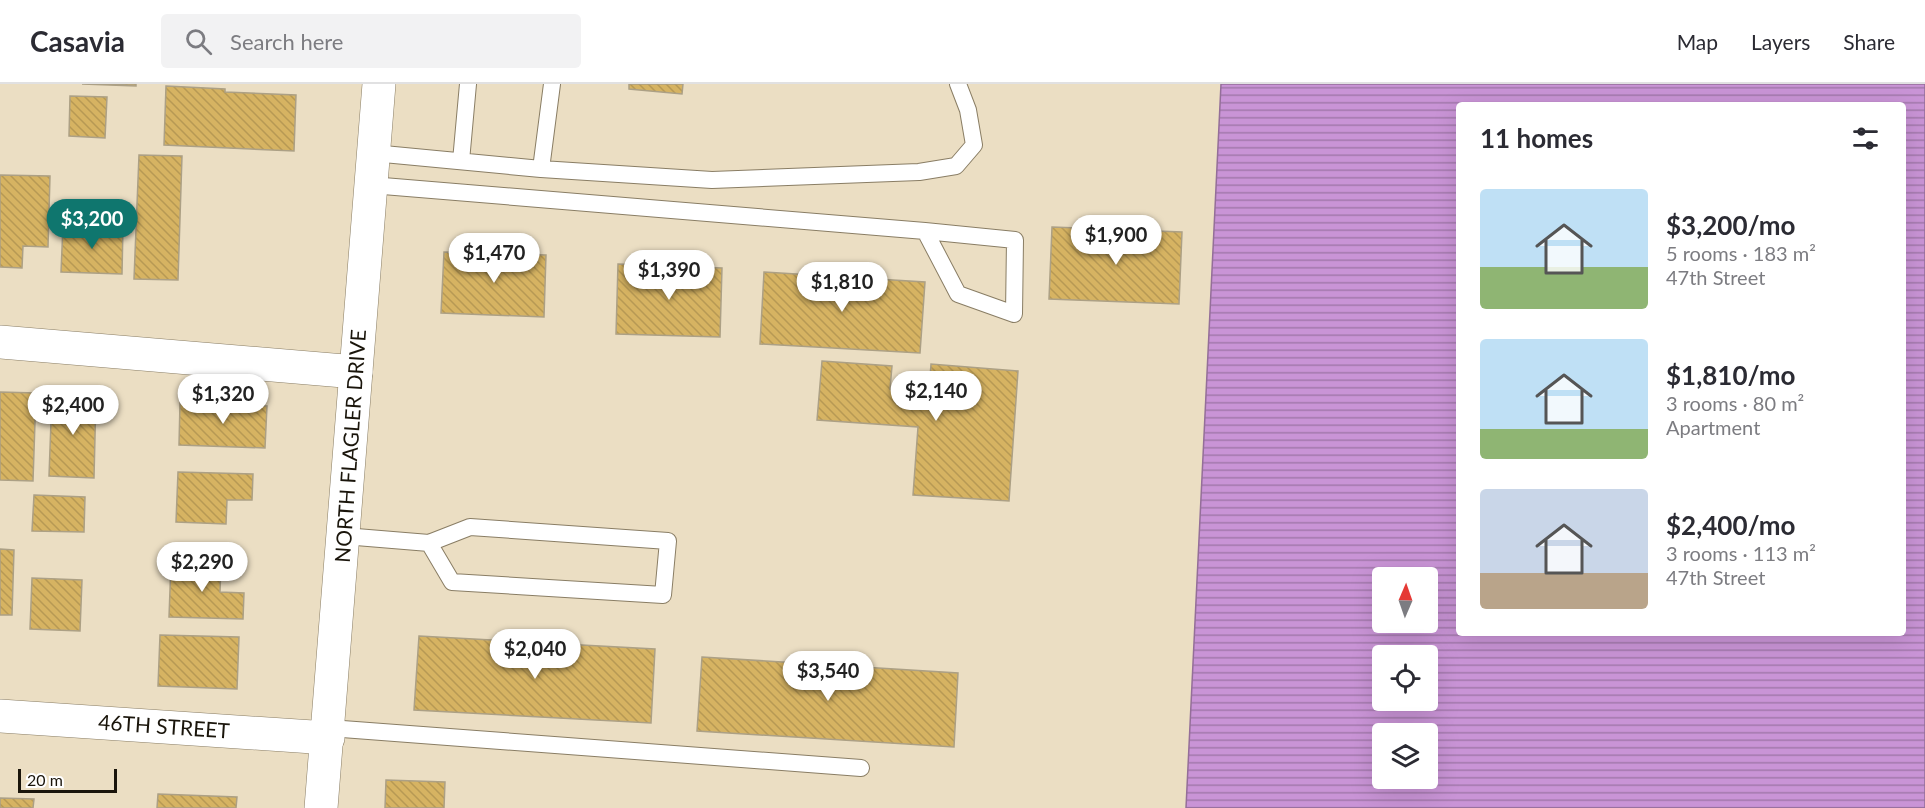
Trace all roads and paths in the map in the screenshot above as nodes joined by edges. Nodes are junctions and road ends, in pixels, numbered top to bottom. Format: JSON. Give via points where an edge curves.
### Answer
{"nodes":[{"id":1,"x":379,"y":84,"type":"edge"},
{"id":2,"x":468,"y":84,"type":"edge"},
{"id":3,"x":552,"y":84,"type":"edge"},
{"id":4,"x":958,"y":84,"type":"edge"},
{"id":5,"x":374,"y":153,"type":"junction"},
{"id":6,"x":460,"y":161,"type":"junction"},
{"id":7,"x":541,"y":169,"type":"junction"},
{"id":8,"x":371,"y":185,"type":"junction"},
{"id":9,"x":925,"y":231,"type":"junction"},
{"id":10,"x":0,"y":342,"type":"edge"},
{"id":11,"x":356,"y":372,"type":"junction"},
{"id":12,"x":344,"y":536,"type":"junction"},
{"id":13,"x":429,"y":543,"type":"junction"},
{"id":14,"x":0,"y":716,"type":"edge"},
{"id":15,"x":328,"y":733,"type":"junction"},
{"id":16,"x":861,"y":768,"type":"dead end"},
{"id":17,"x":321,"y":808,"type":"edge"}],
"edges":[{"from":1,"to":5,"type":"street","name":"NORTH FLAGLER DRIVE"},
{"from":2,"to":6,"type":"lane"},
{"from":3,"to":7,"type":"lane"},
{"from":4,"to":7,"type":"lane","via":[[968,110],[974,145],[956,166],[919,172],[712,180]]},
{"from":5,"to":6,"type":"lane"},
{"from":5,"to":8,"type":"street","name":"NORTH FLAGLER DRIVE"},
{"from":6,"to":7,"type":"lane"},
{"from":8,"to":9,"type":"lane"},
{"from":8,"to":11,"type":"street","name":"NORTH FLAGLER DRIVE"},
{"from":9,"to":9,"type":"lane","via":[[1016,240],[1014,314],[958,294]]},
{"from":10,"to":11,"type":"street"},
{"from":11,"to":12,"type":"street","name":"NORTH FLAGLER DRIVE"},
{"from":12,"to":13,"type":"lane"},
{"from":12,"to":15,"type":"street","name":"NORTH FLAGLER DRIVE"},
{"from":13,"to":13,"type":"lane","via":[[470,527],[668,541],[663,595],[452,582]]},
{"from":14,"to":15,"type":"street","name":"46TH STREET"},
{"from":15,"to":16,"type":"lane"},
{"from":15,"to":17,"type":"street","name":"NORTH FLAGLER DRIVE"}]}
